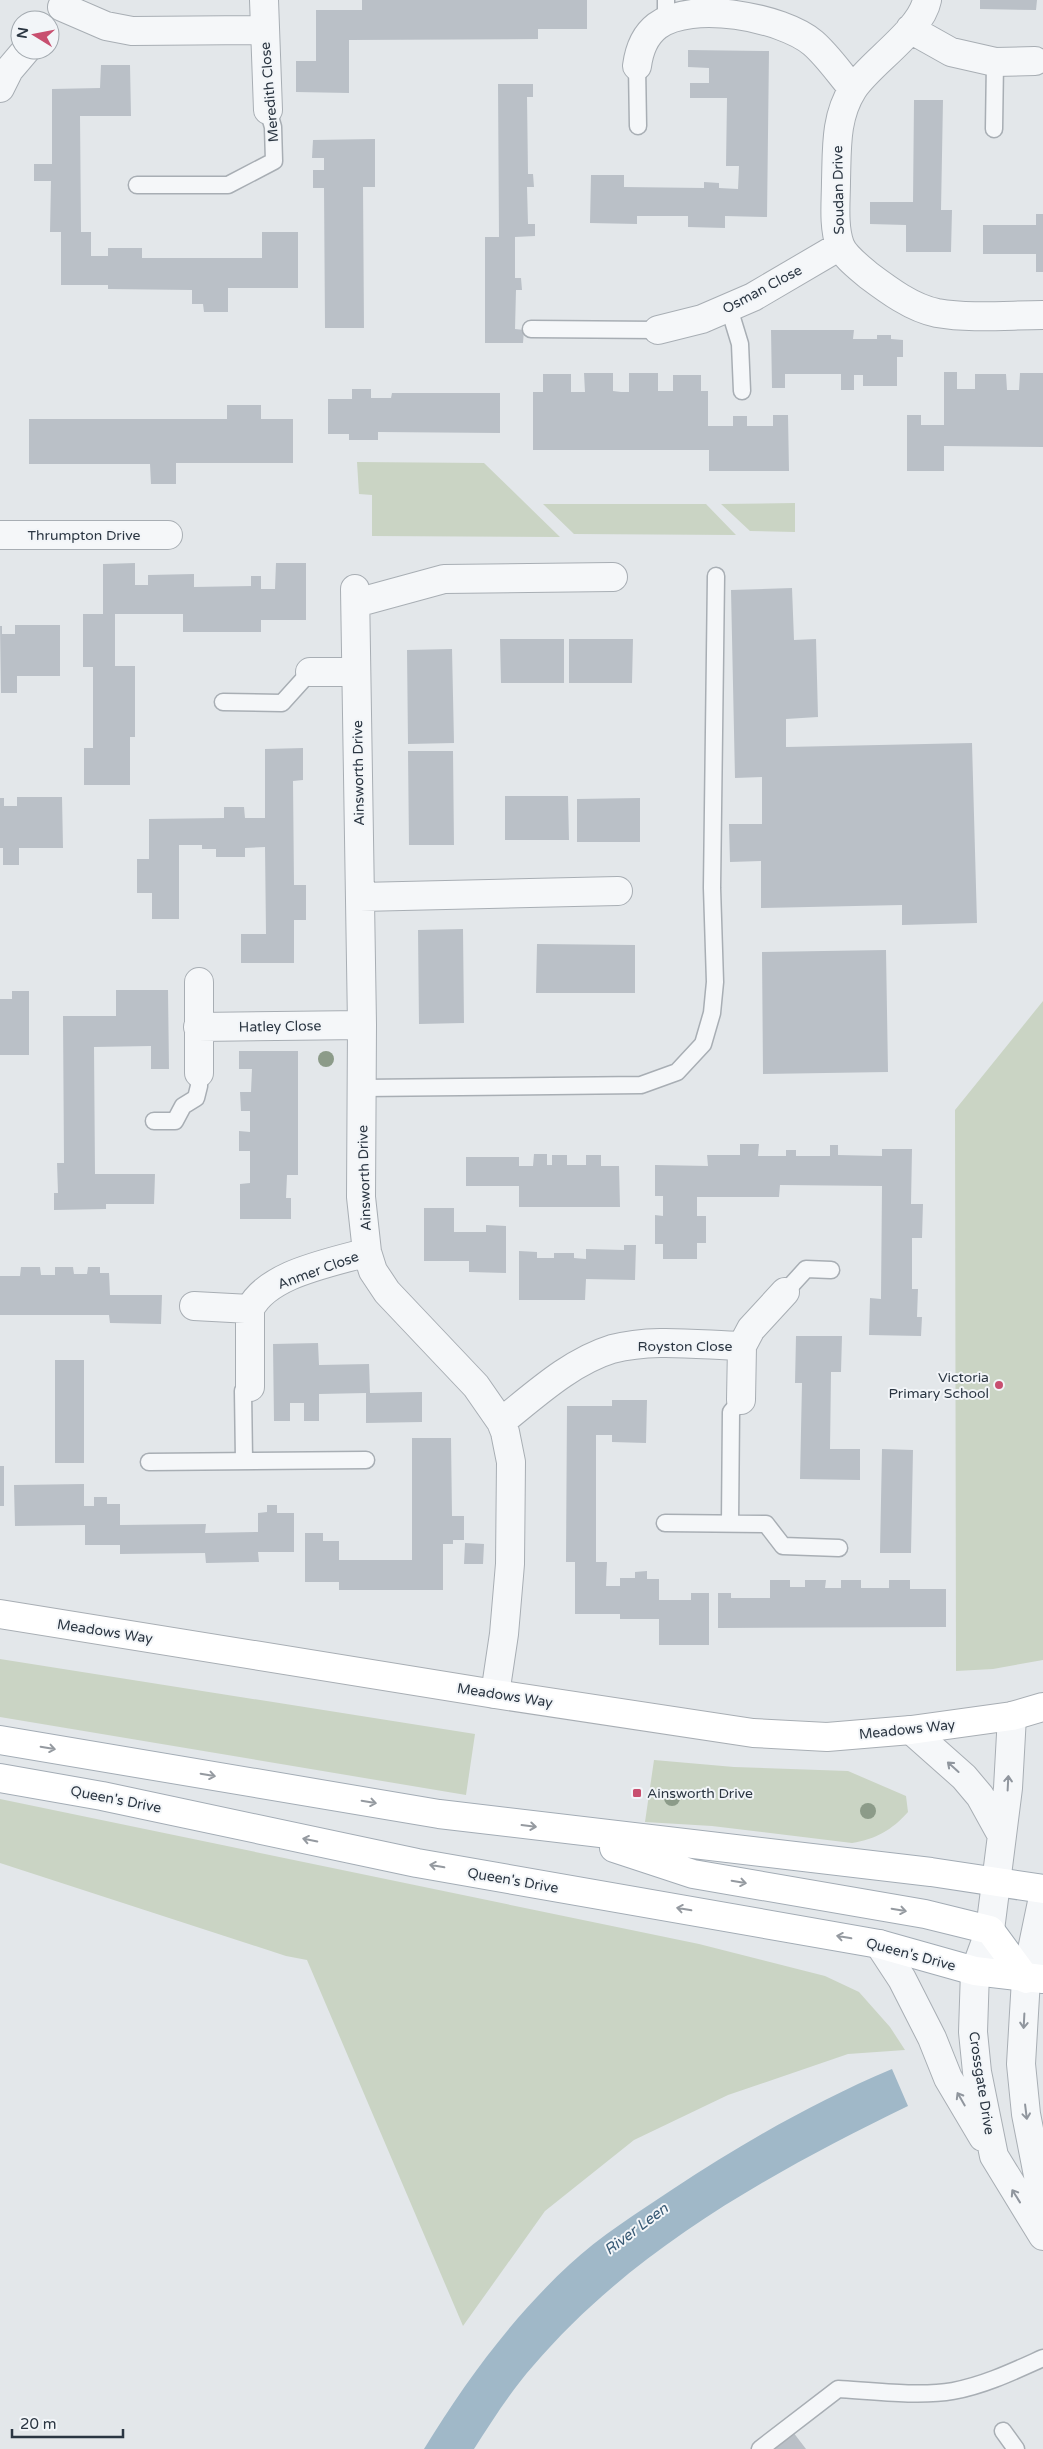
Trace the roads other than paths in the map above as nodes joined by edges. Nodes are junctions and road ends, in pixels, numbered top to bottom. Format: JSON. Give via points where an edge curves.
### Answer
{"nodes":[{"id":1,"x":264,"y":0,"type":"edge"},
{"id":2,"x":927,"y":0,"type":"edge"},
{"id":3,"x":60,"y":10,"type":"edge"},
{"id":4,"x":666,"y":10,"type":"edge"},
{"id":5,"x":910,"y":29,"type":"junction"},
{"id":6,"x":264,"y":30,"type":"junction"},
{"id":7,"x":1039,"y":58,"type":"edge"},
{"id":8,"x":17,"y":60,"type":"edge"},
{"id":9,"x":995,"y":62,"type":"junction"},
{"id":10,"x":637,"y":66,"type":"joint"},
{"id":11,"x":0,"y":88,"type":"edge"},
{"id":12,"x":854,"y":88,"type":"junction"},
{"id":13,"x":268,"y":110,"type":"joint"},
{"id":14,"x":638,"y":126,"type":"dead end"},
{"id":15,"x":994,"y":128,"type":"dead end"},
{"id":16,"x":137,"y":186,"type":"dead end"},
{"id":17,"x":840,"y":246,"type":"junction"},
{"id":18,"x":729,"y":308,"type":"junction"},
{"id":19,"x":1043,"y":315,"type":"edge"},
{"id":20,"x":531,"y":329,"type":"dead end"},
{"id":21,"x":658,"y":330,"type":"joint"},
{"id":22,"x":742,"y":391,"type":"dead end"},
{"id":23,"x":0,"y":534,"type":"edge"},
{"id":24,"x":168,"y":535,"type":"dead end"},
{"id":25,"x":716,"y":576,"type":"dead end"},
{"id":26,"x":613,"y":577,"type":"dead end"},
{"id":27,"x":310,"y":672,"type":"joint"},
{"id":28,"x":356,"y":672,"type":"junction"},
{"id":29,"x":223,"y":702,"type":"dead end"},
{"id":30,"x":618,"y":891,"type":"dead end"},
{"id":31,"x":360,"y":897,"type":"junction"},
{"id":32,"x":199,"y":982,"type":"dead end"},
{"id":33,"x":362,"y":1025,"type":"junction"},
{"id":34,"x":198,"y":1027,"type":"junction"},
{"id":35,"x":199,"y":1073,"type":"joint"},
{"id":36,"x":362,"y":1088,"type":"junction"},
{"id":37,"x":154,"y":1121,"type":"dead end"},
{"id":38,"x":367,"y":1252,"type":"junction"},
{"id":39,"x":831,"y":1270,"type":"dead end"},
{"id":40,"x":785,"y":1292,"type":"joint"},
{"id":41,"x":194,"y":1306,"type":"dead end"},
{"id":42,"x":250,"y":1309,"type":"junction"},
{"id":43,"x":742,"y":1346,"type":"junction"},
{"id":44,"x":250,"y":1387,"type":"joint"},
{"id":45,"x":741,"y":1400,"type":"joint"},
{"id":46,"x":501,"y":1422,"type":"junction"},
{"id":47,"x":244,"y":1460,"type":"junction"},
{"id":48,"x":366,"y":1460,"type":"dead end"},
{"id":49,"x":149,"y":1462,"type":"dead end"},
{"id":50,"x":665,"y":1523,"type":"dead end"},
{"id":51,"x":730,"y":1523,"type":"junction"},
{"id":52,"x":839,"y":1548,"type":"dead end"},
{"id":53,"x":0,"y":1614,"type":"edge"},
{"id":54,"x":495,"y":1694,"type":"junction"},
{"id":55,"x":1043,"y":1706,"type":"edge"},
{"id":56,"x":1012,"y":1716,"type":"junction"},
{"id":57,"x":911,"y":1730,"type":"junction"},
{"id":58,"x":0,"y":1740,"type":"edge"},
{"id":59,"x":0,"y":1778,"type":"edge"},
{"id":60,"x":558,"y":1830,"type":"junction"},
{"id":61,"x":1002,"y":1834,"type":"junction"},
{"id":62,"x":995,"y":1883,"type":"junction"},
{"id":63,"x":1043,"y":1889,"type":"edge"},
{"id":64,"x":1043,"y":1896,"type":"edge"},
{"id":65,"x":990,"y":1930,"type":"junction"},
{"id":66,"x":879,"y":1944,"type":"junction"},
{"id":67,"x":975,"y":1971,"type":"junction"},
{"id":68,"x":1037,"y":1981,"type":"edge"},
{"id":69,"x":994,"y":2156,"type":"junction"},
{"id":70,"x":1043,"y":2201,"type":"edge"},
{"id":71,"x":1043,"y":2236,"type":"edge"},
{"id":72,"x":1043,"y":2358,"type":"edge"},
{"id":73,"x":1003,"y":2431,"type":"dead end"},
{"id":74,"x":760,"y":2449,"type":"edge"},
{"id":75,"x":1016,"y":2449,"type":"edge"}],
"edges":[{"from":1,"to":6,"type":"street","name":"Meredith Close"},
{"from":2,"to":5,"type":"street","name":"Soudan Drive"},
{"from":3,"to":6,"type":"street","name":"Meredith Close","via":[[132,31]]},
{"from":4,"to":10,"type":"street","via":[[639,51]]},
{"from":4,"to":12,"type":"street","via":[[733,14],[786,27],[812,43]]},
{"from":5,"to":9,"type":"street","via":[[951,52]]},
{"from":5,"to":12,"type":"street","name":"Soudan Drive"},
{"from":6,"to":13,"type":"street","name":"Meredith Close"},
{"from":7,"to":9,"type":"street"},
{"from":8,"to":11,"type":"street","via":[[8,70]]},
{"from":9,"to":15,"type":"lane"},
{"from":10,"to":14,"type":"lane"},
{"from":12,"to":17,"type":"street","name":"Soudan Drive","via":[[843,109],[837,134],[836,210]]},
{"from":13,"to":16,"type":"lane","name":"Meredith Close","via":[[273,127],[274,161],[228,185]]},
{"from":17,"to":18,"type":"street","name":"Osman Close"},
{"from":17,"to":19,"type":"street","name":"Soudan Drive","via":[[880,284],[901,298],[936,313]]},
{"from":18,"to":21,"type":"street","name":"Osman Close","via":[[702,319]]},
{"from":18,"to":22,"type":"lane","via":[[740,344]]},
{"from":20,"to":21,"type":"lane","name":"Osman Close"},
{"from":23,"to":24,"type":"street","name":"Thrumpton Drive"},
{"from":25,"to":36,"type":"lane","via":[[712,888],[715,982],[712,1013],[703,1044],[678,1072],[641,1085]]},
{"from":26,"to":28,"type":"street","name":"Ainsworth Drive","via":[[444,579],[356,596]]},
{"from":27,"to":28,"type":"street"},
{"from":27,"to":29,"type":"lane","via":[[282,703]]},
{"from":28,"to":31,"type":"street","name":"Ainsworth Drive"},
{"from":30,"to":31,"type":"street"},
{"from":31,"to":33,"type":"street","name":"Ainsworth Drive"},
{"from":32,"to":34,"type":"street"},
{"from":33,"to":34,"type":"street","name":"Hatley Close"},
{"from":33,"to":36,"type":"street","name":"Ainsworth Drive"},
{"from":34,"to":35,"type":"street"},
{"from":35,"to":37,"type":"lane","via":[[196,1098],[183,1106],[175,1121]]},
{"from":36,"to":38,"type":"street","name":"Ainsworth Drive","via":[[361,1197]]},
{"from":38,"to":42,"type":"street","name":"Anmer Close","via":[[278,1281]]},
{"from":38,"to":46,"type":"street","name":"Ainsworth Drive","via":[[373,1271],[387,1292],[476,1386]]},
{"from":39,"to":40,"type":"lane","name":"Royston Close","via":[[806,1269]]},
{"from":40,"to":43,"type":"street","name":"Royston Close","via":[[751,1329]]},
{"from":41,"to":42,"type":"street"},
{"from":42,"to":44,"type":"street"},
{"from":43,"to":45,"type":"street","name":"Royston Close"},
{"from":43,"to":46,"type":"street","name":"Royston Close","via":[[644,1344],[610,1350],[575,1366]]},
{"from":44,"to":47,"type":"lane","via":[[243,1391]]},
{"from":45,"to":51,"type":"lane","name":"Royston Close","via":[[731,1412]]},
{"from":46,"to":54,"type":"street","name":"Ainsworth Drive","via":[[511,1462],[510,1564]]},
{"from":47,"to":48,"type":"lane"},
{"from":47,"to":49,"type":"lane"},
{"from":50,"to":51,"type":"lane"},
{"from":51,"to":52,"type":"lane","via":[[766,1524],[783,1546]]},
{"from":53,"to":54,"type":"main road","name":"Meadows Way"},
{"from":54,"to":57,"type":"main road","name":"Meadows Way","via":[[753,1733],[828,1737]]},
{"from":55,"to":56,"type":"main road","name":"Meadows Way"},
{"from":56,"to":57,"type":"main road","name":"Meadows Way"},
{"from":61,"to":56,"type":"street","name":"Crossgate Drive","one_way":true},
{"from":61,"to":57,"type":"street","one_way":true,"via":[[980,1796],[964,1777]]},
{"from":58,"to":60,"type":"main road","one_way":true,"via":[[439,1814]]},
{"from":66,"to":59,"type":"main road","name":"Queen's Drive","one_way":true,"via":[[417,1863],[102,1796]]},
{"from":60,"to":62,"type":"main road","via":[[931,1872]]},
{"from":60,"to":65,"type":"main road","one_way":true,"via":[[693,1874],[924,1914]]},
{"from":61,"to":62,"type":"street","name":"Crossgate Drive"},
{"from":62,"to":63,"type":"main road"},
{"from":62,"to":65,"type":"street","name":"Crossgate Drive"},
{"from":64,"to":68,"type":"street"},
{"from":65,"to":67,"type":"street","name":"Crossgate Drive"},
{"from":65,"to":68,"type":"main road"},
{"from":66,"to":67,"type":"main road","name":"Queen's Drive"},
{"from":69,"to":66,"type":"street","name":"Crossgate Drive","one_way":true,"via":[[948,2078],[932,2038]]},
{"from":67,"to":68,"type":"main road","name":"Queen's Drive"},
{"from":67,"to":69,"type":"street","name":"Crossgate Drive","via":[[972,2018],[977,2072]]},
{"from":68,"to":70,"type":"street","one_way":true,"via":[[1022,2072],[1026,2114]]},
{"from":71,"to":69,"type":"street","name":"Crossgate Drive","one_way":true},
{"from":72,"to":74,"type":"lane","via":[[1007,2375],[952,2391],[898,2393],[838,2389]]},
{"from":73,"to":75,"type":"lane"}]}
